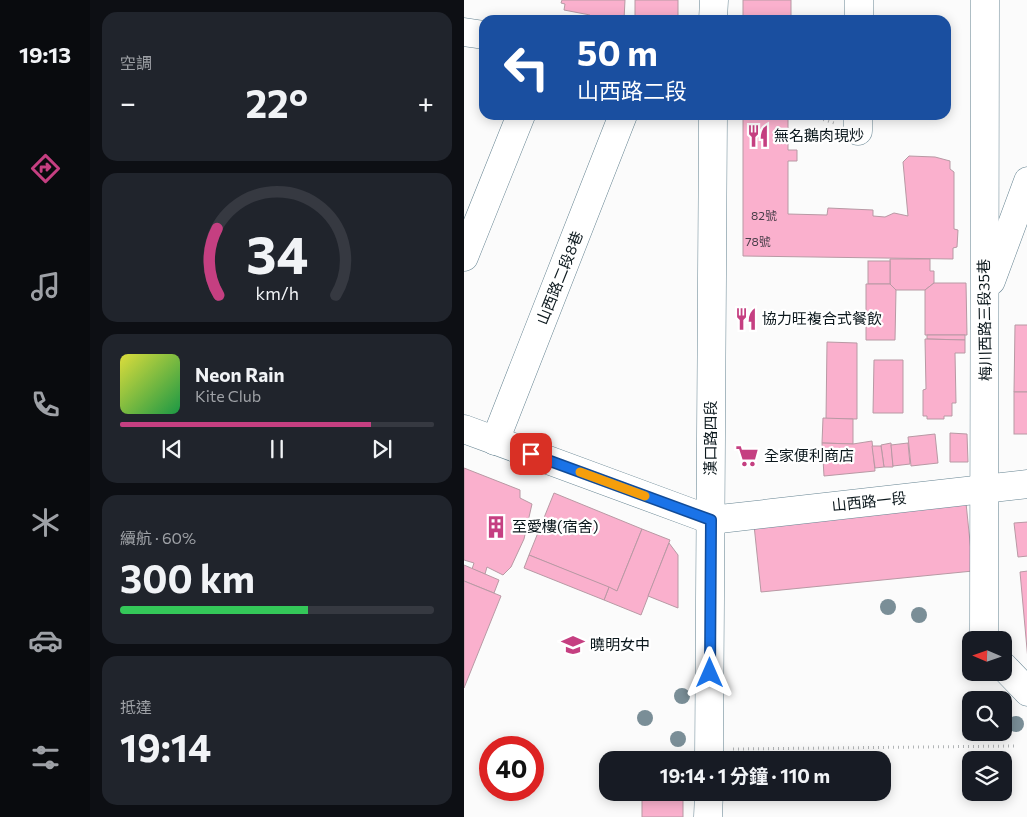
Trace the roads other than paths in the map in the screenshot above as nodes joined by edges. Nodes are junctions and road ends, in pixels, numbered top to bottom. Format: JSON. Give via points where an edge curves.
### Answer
{"nodes":[{"id":1,"x":714,"y":0,"type":"edge"},
{"id":2,"x":859,"y":0,"type":"edge"},
{"id":3,"x":985,"y":0,"type":"edge"},
{"id":4,"x":713,"y":15,"type":"edge"},
{"id":5,"x":859,"y":15,"type":"edge"},
{"id":6,"x":464,"y":32,"type":"edge"},
{"id":7,"x":479,"y":34,"type":"edge"},
{"id":8,"x":518,"y":120,"type":"edge"},
{"id":9,"x":622,"y":120,"type":"edge"},
{"id":10,"x":713,"y":120,"type":"edge"},
{"id":11,"x":1027,"y":181,"type":"edge"},
{"id":12,"x":464,"y":257,"type":"edge"},
{"id":13,"x":986,"y":294,"type":"junction"},
{"id":14,"x":464,"y":429,"type":"edge"},
{"id":15,"x":495,"y":441,"type":"junction"},
{"id":16,"x":1027,"y":484,"type":"edge"},
{"id":17,"x":985,"y":489,"type":"junction"},
{"id":18,"x":711,"y":520,"type":"junction"},
{"id":19,"x":984,"y":631,"type":"edge"},
{"id":20,"x":1012,"y":676,"type":"edge"},
{"id":21,"x":1027,"y":692,"type":"edge"},
{"id":22,"x":709,"y":751,"type":"edge"},
{"id":23,"x":708,"y":801,"type":"edge"},
{"id":24,"x":708,"y":817,"type":"edge"}],
"edges":[{"from":1,"to":4,"type":"street"},
{"from":2,"to":5,"type":"street"},
{"from":3,"to":13,"type":"street","name":"梅川西路三段35巷"},
{"from":6,"to":7,"type":"street"},
{"from":8,"to":12,"type":"street"},
{"from":9,"to":15,"type":"street","name":"山西路二段8巷"},
{"from":10,"to":18,"type":"street","name":"漢口路四段"},
{"from":11,"to":13,"type":"street"},
{"from":13,"to":17,"type":"street","name":"梅川西路三段35巷"},
{"from":14,"to":15,"type":"street"},
{"from":15,"to":18,"type":"street"},
{"from":16,"to":17,"type":"street","name":"山西路一段"},
{"from":17,"to":18,"type":"street","name":"山西路一段"},
{"from":17,"to":19,"type":"street","name":"梅川西路三段35巷"},
{"from":18,"to":22,"type":"street","name":"漢口路四段"},
{"from":20,"to":21,"type":"street"},
{"from":23,"to":24,"type":"street"}]}
